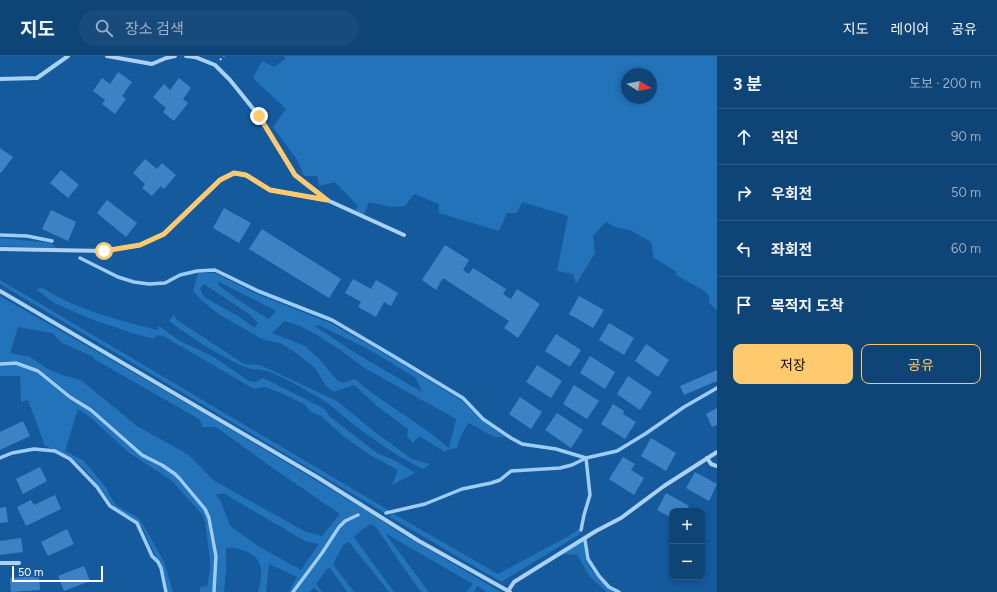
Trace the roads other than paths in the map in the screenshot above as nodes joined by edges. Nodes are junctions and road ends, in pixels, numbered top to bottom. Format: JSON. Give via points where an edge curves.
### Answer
{"nodes":[{"id":1,"x":68,"y":56,"type":"edge"},
{"id":2,"x":106,"y":56,"type":"edge"},
{"id":3,"x":175,"y":56,"type":"edge"},
{"id":4,"x":186,"y":56,"type":"edge"},
{"id":5,"x":0,"y":79,"type":"edge"},
{"id":6,"x":327,"y":200,"type":"junction"},
{"id":7,"x":404,"y":235,"type":"dead end"},
{"id":8,"x":0,"y":249,"type":"edge"},
{"id":9,"x":0,"y":291,"type":"edge"},
{"id":10,"x":717,"y":452,"type":"edge"},
{"id":11,"x":707,"y":458,"type":"junction"},
{"id":12,"x":717,"y":466,"type":"edge"},
{"id":13,"x":0,"y":563,"type":"edge"},
{"id":14,"x":19,"y":563,"type":"dead end"},
{"id":15,"x":509,"y":591,"type":"edge"}],
"edges":[{"from":1,"to":5,"type":"street","via":[[37,78]]},
{"from":2,"to":3,"type":"street","via":[[152,64]]},
{"from":4,"to":6,"type":"street","via":[[216,65],[259,116],[295,175]]},
{"from":6,"to":7,"type":"street"},
{"from":6,"to":8,"type":"street","via":[[270,190],[246,175],[234,173],[220,180],[164,234],[140,245],[104,251]]},
{"from":9,"to":15,"type":"street","via":[[304,469],[419,541]]},
{"from":10,"to":11,"type":"street"},
{"from":11,"to":12,"type":"street","via":[[711,464]]},
{"from":11,"to":15,"type":"street","via":[[621,518],[514,582]]},
{"from":13,"to":14,"type":"street"}]}
